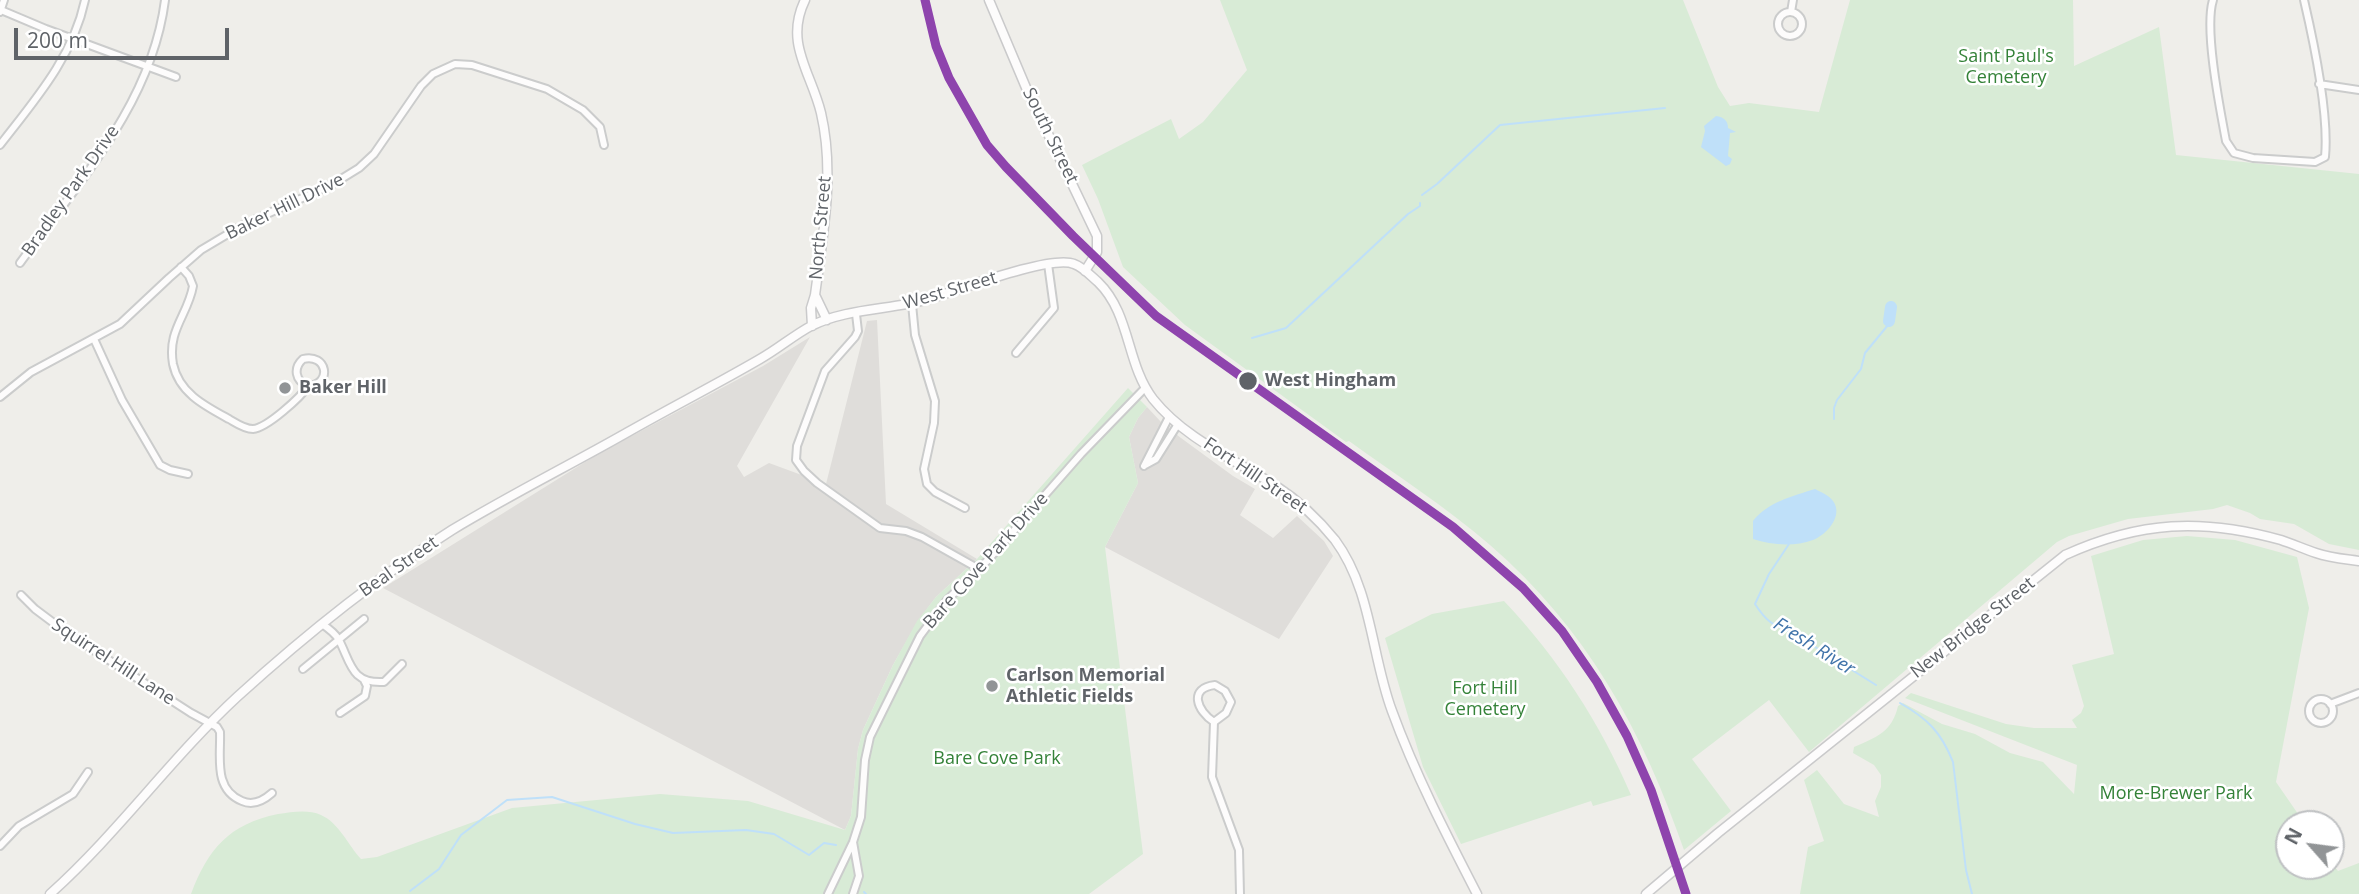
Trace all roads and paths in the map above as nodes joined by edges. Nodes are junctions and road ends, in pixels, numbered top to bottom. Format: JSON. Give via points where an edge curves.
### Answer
{"nodes":[{"id":1,"x":4,"y":0,"type":"edge"},
{"id":2,"x":85,"y":0,"type":"edge"},
{"id":3,"x":165,"y":0,"type":"edge"},
{"id":4,"x":805,"y":0,"type":"edge"},
{"id":5,"x":989,"y":0,"type":"edge"},
{"id":6,"x":1793,"y":0,"type":"edge"},
{"id":7,"x":2213,"y":0,"type":"edge"},
{"id":8,"x":2304,"y":0,"type":"edge"},
{"id":9,"x":0,"y":11,"type":"edge"},
{"id":10,"x":1791,"y":12,"type":"junction"},
{"id":11,"x":73,"y":38,"type":"junction"},
{"id":12,"x":148,"y":66,"type":"junction"},
{"id":13,"x":176,"y":77,"type":"dead end"},
{"id":14,"x":2319,"y":85,"type":"junction"},
{"id":15,"x":2359,"y":90,"type":"edge"},
{"id":16,"x":0,"y":145,"type":"edge"},
{"id":17,"x":604,"y":145,"type":"dead end"},
{"id":18,"x":20,"y":263,"type":"dead end"},
{"id":19,"x":1048,"y":264,"type":"junction"},
{"id":20,"x":181,"y":267,"type":"junction"},
{"id":21,"x":1085,"y":271,"type":"junction"},
{"id":22,"x":815,"y":295,"type":"junction"},
{"id":23,"x":912,"y":304,"type":"junction"},
{"id":24,"x":856,"y":314,"type":"junction"},
{"id":25,"x":827,"y":320,"type":"junction"},
{"id":26,"x":812,"y":326,"type":"junction"},
{"id":27,"x":94,"y":339,"type":"junction"},
{"id":28,"x":1016,"y":353,"type":"dead end"},
{"id":29,"x":308,"y":386,"type":"junction"},
{"id":30,"x":1145,"y":388,"type":"junction"},
{"id":31,"x":0,"y":397,"type":"edge"},
{"id":32,"x":1169,"y":416,"type":"junction"},
{"id":33,"x":1178,"y":424,"type":"junction"},
{"id":34,"x":188,"y":474,"type":"dead end"},
{"id":35,"x":965,"y":508,"type":"dead end"},
{"id":36,"x":2359,"y":561,"type":"edge"},
{"id":37,"x":979,"y":569,"type":"junction"},
{"id":38,"x":21,"y":595,"type":"dead end"},
{"id":39,"x":364,"y":620,"type":"dead end"},
{"id":40,"x":322,"y":624,"type":"junction"},
{"id":41,"x":339,"y":640,"type":"junction"},
{"id":42,"x":402,"y":664,"type":"dead end"},
{"id":43,"x":303,"y":669,"type":"dead end"},
{"id":44,"x":364,"y":680,"type":"junction"},
{"id":45,"x":2359,"y":693,"type":"edge"},
{"id":46,"x":2330,"y":704,"type":"dead end"},
{"id":47,"x":340,"y":713,"type":"dead end"},
{"id":48,"x":1214,"y":722,"type":"junction"},
{"id":49,"x":210,"y":724,"type":"junction"},
{"id":50,"x":88,"y":772,"type":"dead end"},
{"id":51,"x":272,"y":793,"type":"dead end"},
{"id":52,"x":853,"y":842,"type":"junction"},
{"id":53,"x":0,"y":846,"type":"edge"},
{"id":54,"x":50,"y":894,"type":"edge"},
{"id":55,"x":828,"y":894,"type":"edge"},
{"id":56,"x":853,"y":894,"type":"edge"},
{"id":57,"x":1240,"y":894,"type":"edge"},
{"id":58,"x":1477,"y":894,"type":"edge"},
{"id":59,"x":1646,"y":894,"type":"edge"}],
"edges":[{"from":1,"to":9,"type":"street"},
{"from":2,"to":11,"type":"street"},
{"from":3,"to":12,"type":"street","name":"Bradley Park Drive"},
{"from":4,"to":22,"type":"street","name":"North Street","via":[[796,39],[820,111],[827,165]]},
{"from":5,"to":21,"type":"street","name":"South Street","via":[[1097,236],[1097,252]]},
{"from":6,"to":10,"type":"street"},
{"from":7,"to":14,"type":"street","via":[[2213,54],[2226,141],[2234,153],[2279,161],[2315,162],[2325,157]]},
{"from":8,"to":14,"type":"street"},
{"from":9,"to":11,"type":"street"},
{"from":10,"to":10,"type":"street","via":[[1780,16],[1777,23],[1780,32],[1789,36],[1802,25]]},
{"from":11,"to":12,"type":"street"},
{"from":11,"to":16,"type":"street","via":[[49,80]]},
{"from":12,"to":13,"type":"street"},
{"from":12,"to":18,"type":"street","name":"Bradley Park Drive","via":[[103,152]]},
{"from":14,"to":15,"type":"street"},
{"from":17,"to":20,"type":"street","name":"Baker Hill Drive","via":[[600,127],[585,112],[547,89],[455,64],[433,74],[359,169],[243,225]]},
{"from":19,"to":21,"type":"street","name":"West Street","via":[[1071,262]]},
{"from":19,"to":23,"type":"street","name":"West Street"},
{"from":19,"to":28,"type":"street","via":[[1054,309]]},
{"from":20,"to":27,"type":"street","name":"Baker Hill Drive","via":[[127,318]]},
{"from":20,"to":29,"type":"street","via":[[193,286],[174,332],[172,356],[178,379],[192,396],[244,427],[257,428]]},
{"from":21,"to":30,"type":"street","name":"Fort Hill Street","via":[[1117,307]]},
{"from":22,"to":25,"type":"street","name":"North Street"},
{"from":22,"to":26,"type":"street","name":"North Street"},
{"from":23,"to":24,"type":"street","name":"West Street"},
{"from":23,"to":35,"type":"street","via":[[915,335],[935,401],[924,470],[927,484]]},
{"from":24,"to":25,"type":"street","name":"West Street"},
{"from":24,"to":37,"type":"street","via":[[858,331],[825,371],[796,460],[817,483],[880,528],[922,537]]},
{"from":25,"to":26,"type":"street","name":"West Street"},
{"from":26,"to":40,"type":"street","name":"Beal Street","via":[[451,531]]},
{"from":27,"to":31,"type":"street","name":"Baker Hill Drive","via":[[32,372]]},
{"from":27,"to":34,"type":"street","via":[[160,466]]},
{"from":29,"to":29,"type":"street","via":[[318,383],[324,372],[313,358],[303,359],[297,367],[300,382]]},
{"from":30,"to":32,"type":"street","name":"Fort Hill Street"},
{"from":30,"to":37,"type":"street","name":"Bare Cove Park Drive"},
{"from":32,"to":33,"type":"street","name":"Fort Hill Street"},
{"from":32,"to":33,"type":"street","via":[[1144,466],[1156,459]]},
{"from":33,"to":58,"type":"street","name":"Fort Hill Street","via":[[1299,503],[1338,544],[1357,579],[1390,706]]},
{"from":36,"to":59,"type":"street","name":"New Bridge Street","via":[[2325,556],[2221,526],[2153,527],[2084,546],[2034,579]]},
{"from":37,"to":52,"type":"street","name":"Bare Cove Park Drive","via":[[947,600],[920,636],[879,718],[868,744],[861,817]]},
{"from":38,"to":49,"type":"street","name":"Squirrel Hill Lane","via":[[67,633]]},
{"from":39,"to":41,"type":"street"},
{"from":40,"to":41,"type":"street"},
{"from":40,"to":49,"type":"street","name":"Beal Street"},
{"from":41,"to":43,"type":"street"},
{"from":41,"to":44,"type":"street","via":[[351,669]]},
{"from":42,"to":44,"type":"street","via":[[384,682]]},
{"from":44,"to":47,"type":"street","via":[[365,696]]},
{"from":45,"to":46,"type":"street"},
{"from":48,"to":48,"type":"street","via":[[1231,702],[1215,685],[1205,688],[1197,703]]},
{"from":48,"to":57,"type":"street","via":[[1212,776],[1239,850]]},
{"from":49,"to":51,"type":"street","via":[[220,732],[220,769],[226,790],[247,803],[262,801]]},
{"from":49,"to":54,"type":"street","name":"Beal Street"},
{"from":50,"to":53,"type":"street","via":[[66,799],[19,826]]},
{"from":52,"to":55,"type":"street","name":"Bare Cove Park Drive"},
{"from":52,"to":56,"type":"street","name":"Bare Cove Park Drive","via":[[859,876]]}]}
